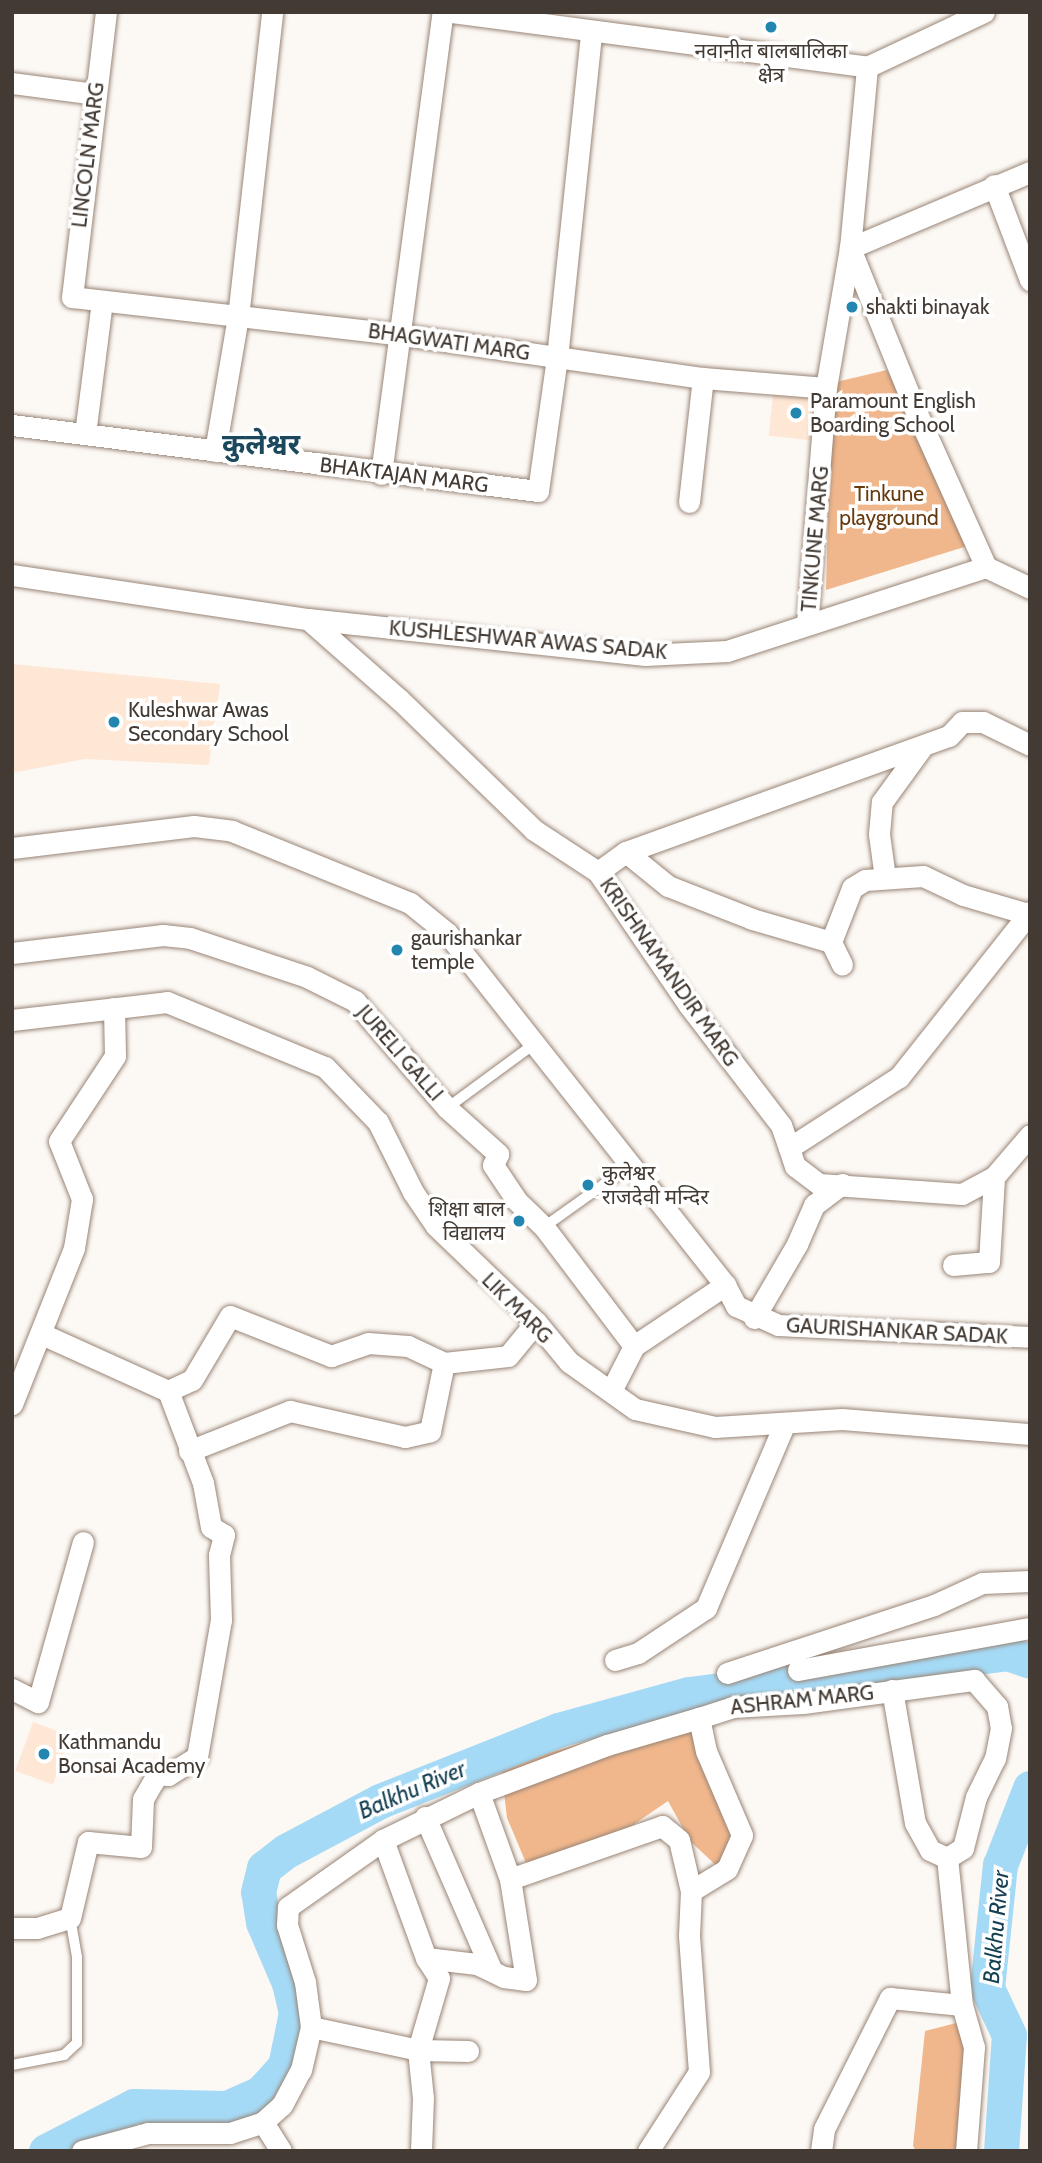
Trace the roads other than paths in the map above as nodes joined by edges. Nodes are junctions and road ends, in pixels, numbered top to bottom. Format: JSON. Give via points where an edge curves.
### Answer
{"nodes":[{"id":1,"x":106,"y":12,"type":"edge"},
{"id":2,"x":272,"y":12,"type":"edge"},
{"id":3,"x":443,"y":12,"type":"edge"},
{"id":4,"x":452,"y":12,"type":"edge"},
{"id":5,"x":984,"y":12,"type":"edge"},
{"id":6,"x":591,"y":32,"type":"junction"},
{"id":7,"x":867,"y":67,"type":"junction"},
{"id":8,"x":12,"y":83,"type":"edge"},
{"id":9,"x":96,"y":94,"type":"junction"},
{"id":10,"x":1030,"y":172,"type":"edge"},
{"id":11,"x":994,"y":185,"type":"junction"},
{"id":12,"x":850,"y":248,"type":"junction"},
{"id":13,"x":1030,"y":280,"type":"edge"},
{"id":14,"x":72,"y":297,"type":"joint"},
{"id":15,"x":102,"y":302,"type":"junction"},
{"id":16,"x":238,"y":317,"type":"junction"},
{"id":17,"x":397,"y":334,"type":"junction"},
{"id":18,"x":557,"y":358,"type":"junction"},
{"id":19,"x":703,"y":378,"type":"junction"},
{"id":20,"x":826,"y":388,"type":"junction"},
{"id":21,"x":12,"y":425,"type":"edge"},
{"id":22,"x":85,"y":434,"type":"junction"},
{"id":23,"x":215,"y":452,"type":"junction"},
{"id":24,"x":381,"y":474,"type":"junction"},
{"id":25,"x":689,"y":502,"type":"dead end"},
{"id":26,"x":986,"y":567,"type":"junction"},
{"id":27,"x":12,"y":575,"type":"edge"},
{"id":28,"x":1030,"y":588,"type":"edge"},
{"id":29,"x":308,"y":619,"type":"junction"},
{"id":30,"x":807,"y":623,"type":"junction"},
{"id":31,"x":1030,"y":745,"type":"edge"},
{"id":32,"x":922,"y":747,"type":"junction"},
{"id":33,"x":12,"y":848,"type":"edge"},
{"id":34,"x":626,"y":852,"type":"junction"},
{"id":35,"x":598,"y":872,"type":"junction"},
{"id":36,"x":885,"y":878,"type":"junction"},
{"id":37,"x":1029,"y":913,"type":"edge"},
{"id":38,"x":831,"y":942,"type":"junction"},
{"id":39,"x":12,"y":953,"type":"edge"},
{"id":40,"x":842,"y":965,"type":"dead end"},
{"id":41,"x":114,"y":1008,"type":"junction"},
{"id":42,"x":12,"y":1020,"type":"edge"},
{"id":43,"x":534,"y":1044,"type":"junction"},
{"id":44,"x":447,"y":1108,"type":"junction"},
{"id":45,"x":1030,"y":1135,"type":"edge"},
{"id":46,"x":789,"y":1148,"type":"junction"},
{"id":47,"x":631,"y":1165,"type":"junction"},
{"id":48,"x":995,"y":1177,"type":"junction"},
{"id":49,"x":842,"y":1184,"type":"junction"},
{"id":50,"x":544,"y":1227,"type":"junction"},
{"id":51,"x":954,"y":1265,"type":"dead end"},
{"id":52,"x":725,"y":1285,"type":"junction"},
{"id":53,"x":754,"y":1318,"type":"junction"},
{"id":54,"x":536,"y":1322,"type":"junction"},
{"id":55,"x":42,"y":1334,"type":"junction"},
{"id":56,"x":1030,"y":1337,"type":"edge"},
{"id":57,"x":634,"y":1346,"type":"junction"},
{"id":58,"x":444,"y":1363,"type":"junction"},
{"id":59,"x":168,"y":1391,"type":"junction"},
{"id":60,"x":611,"y":1391,"type":"junction"},
{"id":61,"x":12,"y":1404,"type":"edge"},
{"id":62,"x":785,"y":1423,"type":"junction"},
{"id":63,"x":1030,"y":1434,"type":"edge"},
{"id":64,"x":189,"y":1451,"type":"junction"},
{"id":65,"x":83,"y":1542,"type":"dead end"},
{"id":66,"x":1030,"y":1581,"type":"edge"},
{"id":67,"x":908,"y":1613,"type":"junction"},
{"id":68,"x":1030,"y":1628,"type":"edge"},
{"id":69,"x":814,"y":1644,"type":"junction"},
{"id":70,"x":912,"y":1648,"type":"junction"},
{"id":71,"x":615,"y":1660,"type":"dead end"},
{"id":72,"x":819,"y":1666,"type":"junction"},
{"id":73,"x":798,"y":1670,"type":"dead end"},
{"id":74,"x":727,"y":1672,"type":"dead end"},
{"id":75,"x":12,"y":1689,"type":"edge"},
{"id":76,"x":892,"y":1690,"type":"junction"},
{"id":77,"x":699,"y":1718,"type":"junction"},
{"id":78,"x":479,"y":1793,"type":"junction"},
{"id":79,"x":425,"y":1817,"type":"junction"},
{"id":80,"x":383,"y":1840,"type":"junction"},
{"id":81,"x":947,"y":1858,"type":"junction"},
{"id":82,"x":510,"y":1879,"type":"junction"},
{"id":83,"x":691,"y":1891,"type":"junction"},
{"id":84,"x":70,"y":1918,"type":"junction"},
{"id":85,"x":12,"y":1928,"type":"edge"},
{"id":86,"x":426,"y":1958,"type":"junction"},
{"id":87,"x":492,"y":1971,"type":"junction"},
{"id":88,"x":962,"y":2005,"type":"junction"},
{"id":89,"x":311,"y":2027,"type":"junction"},
{"id":90,"x":418,"y":2050,"type":"junction"},
{"id":91,"x":468,"y":2051,"type":"dead end"},
{"id":92,"x":12,"y":2065,"type":"edge"},
{"id":93,"x":262,"y":2122,"type":"junction"},
{"id":94,"x":82,"y":2151,"type":"edge"},
{"id":95,"x":281,"y":2151,"type":"edge"},
{"id":96,"x":421,"y":2151,"type":"edge"},
{"id":97,"x":648,"y":2151,"type":"edge"},
{"id":98,"x":821,"y":2151,"type":"edge"},
{"id":99,"x":966,"y":2151,"type":"edge"}],
"edges":[{"from":1,"to":9,"type":"street","name":"LINCOLN MARG"},
{"from":2,"to":16,"type":"street"},
{"from":3,"to":17,"type":"street"},
{"from":4,"to":6,"type":"street"},
{"from":5,"to":7,"type":"street"},
{"from":6,"to":7,"type":"street"},
{"from":6,"to":18,"type":"street"},
{"from":7,"to":12,"type":"street","name":"TINKUNE MARG"},
{"from":8,"to":9,"type":"street"},
{"from":9,"to":14,"type":"street","name":"LINCOLN MARG"},
{"from":10,"to":11,"type":"street"},
{"from":11,"to":12,"type":"street"},
{"from":11,"to":13,"type":"street"},
{"from":12,"to":20,"type":"street","name":"TINKUNE MARG"},
{"from":12,"to":26,"type":"street","name":"TINKUNE MARG"},
{"from":14,"to":15,"type":"street","name":"BHAGWATI MARG"},
{"from":15,"to":16,"type":"street","name":"BHAGWATI MARG"},
{"from":15,"to":22,"type":"street"},
{"from":16,"to":17,"type":"street","name":"BHAGWATI MARG"},
{"from":16,"to":23,"type":"street"},
{"from":17,"to":18,"type":"street","name":"BHAGWATI MARG"},
{"from":17,"to":24,"type":"street"},
{"from":18,"to":19,"type":"street","name":"BHAGWATI MARG"},
{"from":18,"to":24,"type":"street","name":"BHAKTAJAN MARG","via":[[538,491]]},
{"from":19,"to":20,"type":"street","name":"BHAGWATI MARG"},
{"from":19,"to":25,"type":"street"},
{"from":20,"to":30,"type":"street","name":"TINKUNE MARG"},
{"from":21,"to":22,"type":"street","name":"BHAKTAJAN MARG"},
{"from":22,"to":23,"type":"street","name":"BHAKTAJAN MARG"},
{"from":23,"to":24,"type":"street","name":"BHAKTAJAN MARG"},
{"from":26,"to":28,"type":"street"},
{"from":26,"to":30,"type":"street","name":"KUSHLESHWAR AWAS SADAK"},
{"from":27,"to":29,"type":"street","name":"KUSHLESHWAR AWAS SADAK"},
{"from":29,"to":30,"type":"street","name":"KUSHLESHWAR AWAS SADAK","via":[[645,655],[727,651]]},
{"from":29,"to":35,"type":"street","name":"KRISHNAMANDIR MARG","via":[[400,700],[534,830]]},
{"from":31,"to":32,"type":"street","via":[[983,722],[962,722],[949,736]]},
{"from":32,"to":34,"type":"street"},
{"from":32,"to":36,"type":"street","via":[[882,802],[879,834]]},
{"from":33,"to":43,"type":"street","via":[[194,827],[232,831],[430,914]]},
{"from":34,"to":35,"type":"street"},
{"from":34,"to":38,"type":"street","via":[[668,886],[752,919]]},
{"from":35,"to":46,"type":"street","name":"KRISHNAMANDIR MARG","via":[[688,1004],[780,1125]]},
{"from":36,"to":37,"type":"street","via":[[923,876],[963,895]]},
{"from":36,"to":38,"type":"street","via":[[852,888]]},
{"from":37,"to":46,"type":"street","via":[[908,1068]]},
{"from":38,"to":40,"type":"street"},
{"from":39,"to":44,"type":"street","name":"JURELI GALLI","via":[[163,935],[218,944],[355,1001]]},
{"from":41,"to":42,"type":"street","name":"LIK MARG"},
{"from":41,"to":54,"type":"street","name":"LIK MARG","via":[[167,1002],[325,1067],[378,1122],[413,1192],[436,1226]]},
{"from":41,"to":55,"type":"street","via":[[115,1056],[59,1141],[82,1199],[74,1248]]},
{"from":43,"to":44,"type":"lane"},
{"from":43,"to":47,"type":"street"},
{"from":44,"to":50,"type":"street","name":"JURELI GALLI","via":[[498,1154],[493,1166],[517,1201]]},
{"from":45,"to":48,"type":"street"},
{"from":46,"to":49,"type":"street","name":"KRISHNAMANDIR MARG","via":[[795,1166],[808,1177],[819,1184]]},
{"from":47,"to":50,"type":"lane"},
{"from":47,"to":52,"type":"street"},
{"from":48,"to":49,"type":"street","name":"KRISHNAMANDIR MARG","via":[[962,1194]]},
{"from":48,"to":51,"type":"street","via":[[989,1262]]},
{"from":49,"to":53,"type":"street","via":[[814,1206]]},
{"from":50,"to":57,"type":"street","name":"JURELI GALLI"},
{"from":52,"to":53,"type":"street","via":[[736,1306]]},
{"from":52,"to":57,"type":"street"},
{"from":53,"to":56,"type":"street","name":"GAURISHANKAR SADAK","via":[[778,1325]]},
{"from":54,"to":58,"type":"street","via":[[508,1356]]},
{"from":54,"to":60,"type":"street","name":"LIK MARG","via":[[569,1362]]},
{"from":55,"to":59,"type":"street"},
{"from":55,"to":61,"type":"street"},
{"from":57,"to":60,"type":"street"},
{"from":58,"to":59,"type":"street","via":[[408,1346],[368,1343],[331,1356],[230,1316],[192,1380]]},
{"from":58,"to":64,"type":"street","via":[[430,1431],[405,1437],[290,1411]]},
{"from":59,"to":64,"type":"street"},
{"from":60,"to":62,"type":"street","name":"LIK MARG","via":[[635,1409],[666,1419],[715,1427]]},
{"from":62,"to":63,"type":"street","name":"LIK MARG","via":[[842,1419]]},
{"from":62,"to":71,"type":"street","via":[[706,1608],[638,1653]]},
{"from":64,"to":84,"type":"street","via":[[203,1483],[211,1527],[224,1535],[219,1555],[216,1657],[197,1757],[168,1775],[158,1774],[153,1782],[143,1799],[141,1847],[88,1842]]},
{"from":65,"to":75,"type":"street","via":[[38,1702]]},
{"from":66,"to":67,"type":"street","via":[[982,1583]]},
{"from":67,"to":69,"type":"street"},
{"from":67,"to":70,"type":"street"},
{"from":68,"to":70,"type":"street"},
{"from":69,"to":72,"type":"street"},
{"from":69,"to":74,"type":"street"},
{"from":70,"to":72,"type":"street"},
{"from":72,"to":73,"type":"street"},
{"from":76,"to":77,"type":"street","name":"ASHRAM MARG","via":[[732,1707]]},
{"from":76,"to":81,"type":"street","via":[[915,1824],[930,1850]]},
{"from":76,"to":81,"type":"street","name":"ASHRAM MARG","via":[[974,1680],[997,1706],[1001,1728],[995,1758],[976,1797],[963,1848]]},
{"from":77,"to":78,"type":"street","via":[[607,1745]]},
{"from":77,"to":83,"type":"street","name":"ASHRAM MARG","via":[[706,1751],[742,1835],[727,1869]]},
{"from":78,"to":79,"type":"street"},
{"from":78,"to":82,"type":"street"},
{"from":79,"to":80,"type":"street"},
{"from":79,"to":87,"type":"street"},
{"from":80,"to":86,"type":"street"},
{"from":80,"to":89,"type":"street","via":[[288,1907],[287,1925],[305,1982]]},
{"from":81,"to":88,"type":"street"},
{"from":82,"to":83,"type":"street","via":[[662,1826],[679,1840]]},
{"from":82,"to":87,"type":"street","via":[[526,1980]]},
{"from":83,"to":97,"type":"street","via":[[689,1947],[699,2072]]},
{"from":84,"to":85,"type":"street","via":[[37,1928]]},
{"from":84,"to":92,"type":"lane","via":[[77,1957],[77,2043],[64,2055]]},
{"from":86,"to":87,"type":"street","via":[[477,1964]]},
{"from":86,"to":90,"type":"street","via":[[439,1978]]},
{"from":88,"to":98,"type":"street","via":[[890,1998],[824,2129]]},
{"from":88,"to":99,"type":"street","via":[[974,2047]]},
{"from":89,"to":90,"type":"street"},
{"from":89,"to":93,"type":"street","via":[[301,2070],[282,2105]]},
{"from":90,"to":91,"type":"street"},
{"from":90,"to":96,"type":"street","via":[[424,2098]]},
{"from":93,"to":94,"type":"street","via":[[230,2133],[200,2136],[148,2133]]},
{"from":93,"to":95,"type":"street"}]}
